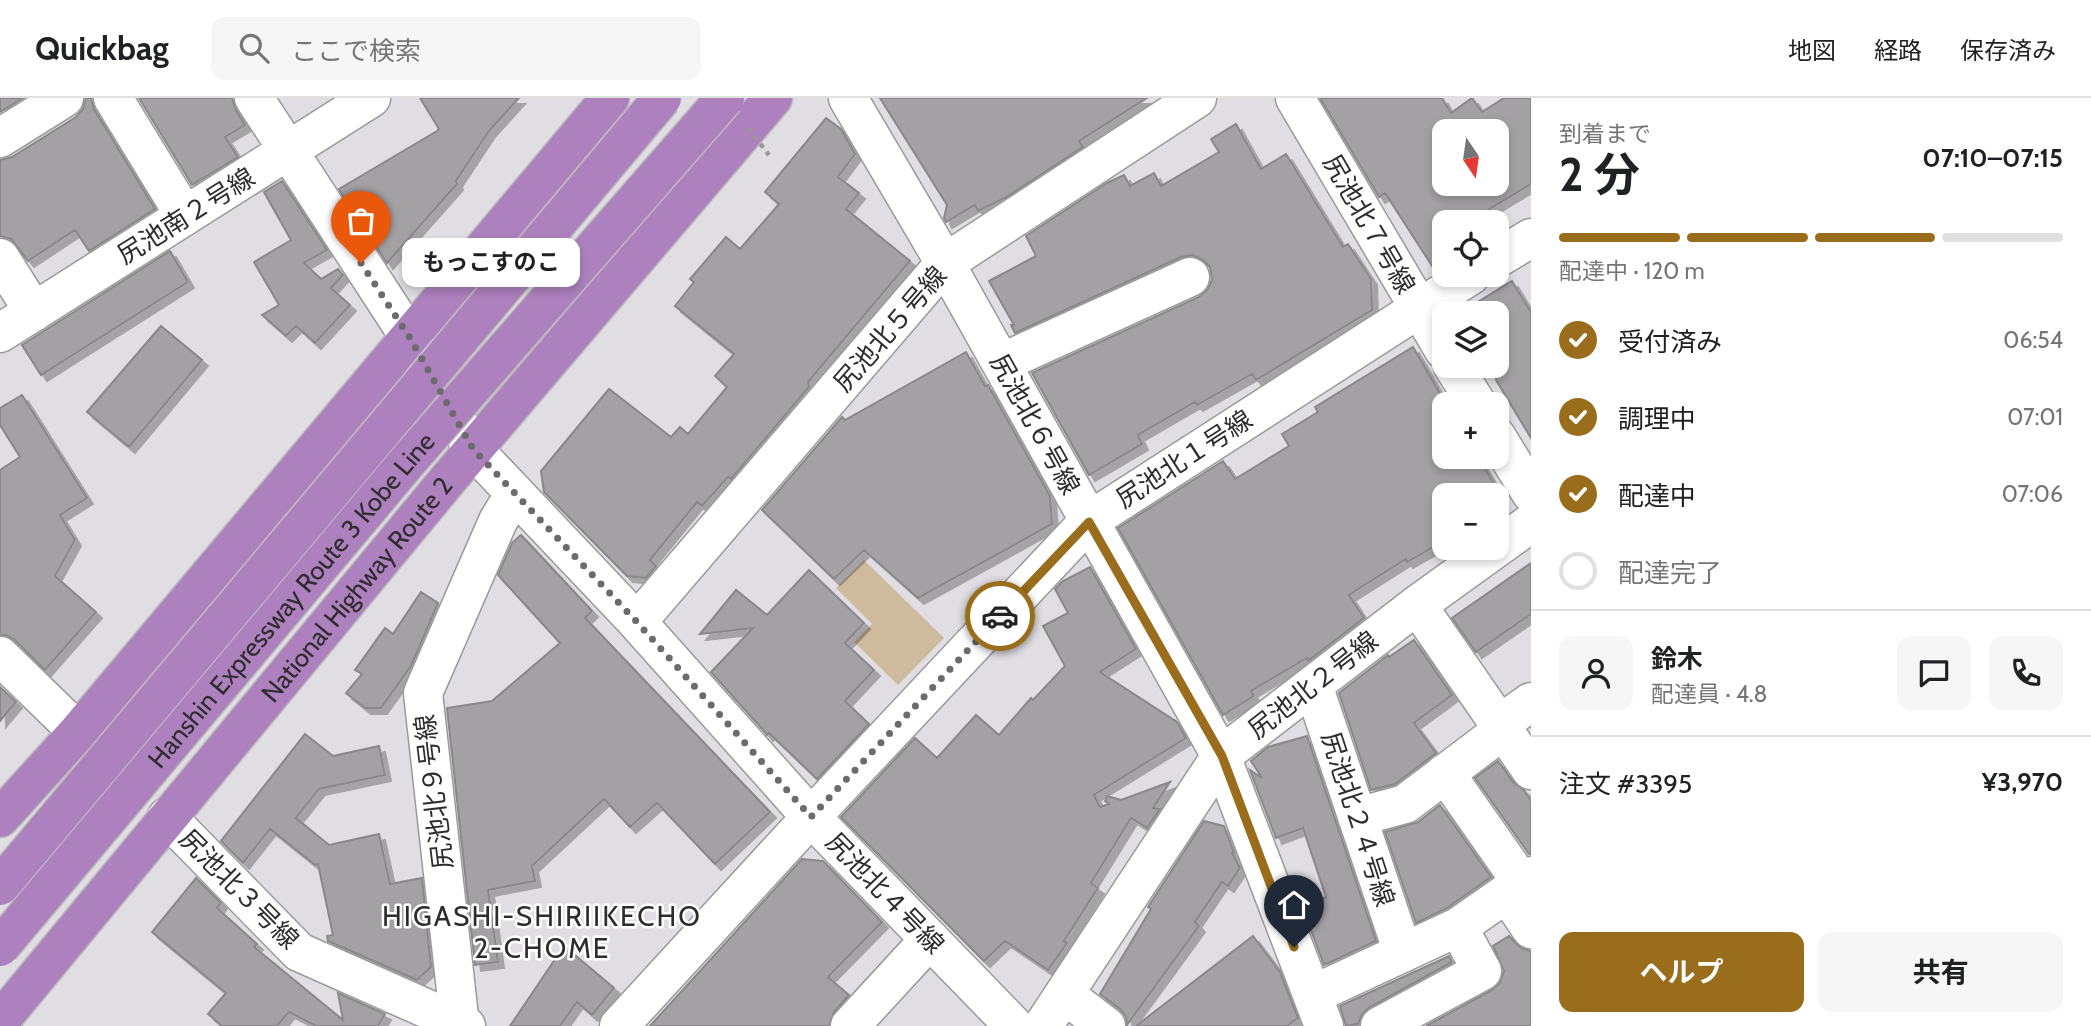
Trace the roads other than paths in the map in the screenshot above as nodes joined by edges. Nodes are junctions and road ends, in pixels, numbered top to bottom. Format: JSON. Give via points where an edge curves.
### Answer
{"nodes":[{"id":1,"x":64,"y":98,"type":"edge"},
{"id":2,"x":113,"y":98,"type":"edge"},
{"id":3,"x":254,"y":98,"type":"edge"},
{"id":4,"x":610,"y":98,"type":"edge"},
{"id":5,"x":662,"y":98,"type":"edge"},
{"id":6,"x":773,"y":98,"type":"edge"},
{"id":7,"x":848,"y":98,"type":"edge"},
{"id":8,"x":1197,"y":98,"type":"edge"},
{"id":9,"x":1295,"y":98,"type":"edge"},
{"id":10,"x":363,"y":100,"type":"edge"},
{"id":11,"x":720,"y":102,"type":"edge"},
{"id":12,"x":0,"y":138,"type":"edge"},
{"id":13,"x":288,"y":152,"type":"junction"},
{"id":14,"x":185,"y":216,"type":"junction"},
{"id":15,"x":1531,"y":238,"type":"edge"},
{"id":16,"x":1509,"y":251,"type":"edge"},
{"id":17,"x":0,"y":258,"type":"edge"},
{"id":18,"x":946,"y":263,"type":"junction"},
{"id":19,"x":1190,"y":277,"type":"dead end"},
{"id":20,"x":1452,"y":287,"type":"edge"},
{"id":21,"x":1418,"y":308,"type":"junction"},
{"id":22,"x":34,"y":312,"type":"junction"},
{"id":23,"x":1432,"y":331,"type":"edge"},
{"id":24,"x":0,"y":333,"type":"edge"},
{"id":25,"x":410,"y":338,"type":"junction"},
{"id":26,"x":1001,"y":363,"type":"junction"},
{"id":27,"x":473,"y":449,"type":"junction"},
{"id":28,"x":1509,"y":457,"type":"edge"},
{"id":29,"x":515,"y":493,"type":"junction"},
{"id":30,"x":1531,"y":493,"type":"edge"},
{"id":31,"x":1089,"y":522,"type":"junction"},
{"id":32,"x":1531,"y":523,"type":"edge"},
{"id":33,"x":1417,"y":605,"type":"junction"},
{"id":34,"x":637,"y":622,"type":"junction"},
{"id":35,"x":0,"y":656,"type":"edge"},
{"id":36,"x":1313,"y":685,"type":"junction"},
{"id":37,"x":1531,"y":702,"type":"edge"},
{"id":38,"x":1500,"y":724,"type":"junction"},
{"id":39,"x":78,"y":732,"type":"junction"},
{"id":40,"x":1222,"y":756,"type":"junction"},
{"id":41,"x":1531,"y":770,"type":"edge"},
{"id":42,"x":1445,"y":773,"type":"junction"},
{"id":43,"x":167,"y":817,"type":"junction"},
{"id":44,"x":811,"y":817,"type":"junction"},
{"id":45,"x":1357,"y":817,"type":"junction"},
{"id":46,"x":0,"y":818,"type":"edge"},
{"id":47,"x":1520,"y":884,"type":"edge"},
{"id":48,"x":0,"y":887,"type":"edge"},
{"id":49,"x":1458,"y":928,"type":"junction"},
{"id":50,"x":1531,"y":929,"type":"edge"},
{"id":51,"x":930,"y":939,"type":"junction"},
{"id":52,"x":0,"y":947,"type":"edge"},
{"id":53,"x":1403,"y":953,"type":"junction"},
{"id":54,"x":1064,"y":994,"type":"junction"},
{"id":55,"x":1318,"y":1011,"type":"edge"},
{"id":56,"x":402,"y":1013,"type":"edge"},
{"id":57,"x":0,"y":1021,"type":"edge"},
{"id":58,"x":463,"y":1025,"type":"edge"},
{"id":59,"x":619,"y":1026,"type":"edge"},
{"id":60,"x":850,"y":1026,"type":"edge"},
{"id":61,"x":1014,"y":1026,"type":"edge"},
{"id":62,"x":1043,"y":1026,"type":"edge"},
{"id":63,"x":1106,"y":1026,"type":"edge"},
{"id":64,"x":1380,"y":1026,"type":"edge"}],
"edges":[{"from":1,"to":12,"type":"street"},
{"from":2,"to":14,"type":"street"},
{"from":3,"to":13,"type":"street","name":"尻池北４号線"},
{"from":4,"to":25,"type":"highway"},
{"from":5,"to":48,"type":"highway","name":"Hanshin Expressway Route 3 Kobe Line","bridge":true},
{"from":6,"to":27,"type":"highway","name":"National Highway Route 2"},
{"from":7,"to":18,"type":"street","name":"尻池北６号線"},
{"from":8,"to":18,"type":"street","name":"尻池北５号線"},
{"from":9,"to":21,"type":"street","name":"尻池北７号線"},
{"from":10,"to":13,"type":"street","name":"尻池南２号線"},
{"from":11,"to":52,"type":"highway","name":"Hanshin Expressway Route 3 Kobe Line","bridge":true,"via":[[408,461]]},
{"from":13,"to":14,"type":"street","name":"尻池南２号線"},
{"from":13,"to":25,"type":"street","name":"尻池北４号線"},
{"from":14,"to":22,"type":"street","name":"尻池南２号線"},
{"from":15,"to":16,"type":"street"},
{"from":17,"to":22,"type":"street"},
{"from":18,"to":26,"type":"street","name":"尻池北６号線"},
{"from":18,"to":34,"type":"street","name":"尻池北５号線"},
{"from":19,"to":26,"type":"street"},
{"from":20,"to":21,"type":"street","name":"尻池北１号線"},
{"from":21,"to":23,"type":"street","name":"尻池北７号線"},
{"from":21,"to":31,"type":"street","name":"尻池北１号線"},
{"from":22,"to":24,"type":"street","name":"尻池南２号線"},
{"from":25,"to":27,"type":"street","name":"尻池北４号線"},
{"from":25,"to":39,"type":"highway"},
{"from":26,"to":31,"type":"street","name":"尻池北６号線"},
{"from":27,"to":29,"type":"street","name":"尻池北４号線"},
{"from":27,"to":43,"type":"highway","name":"National Highway Route 2"},
{"from":28,"to":30,"type":"street"},
{"from":29,"to":34,"type":"street","name":"尻池北４号線"},
{"from":29,"to":58,"type":"street","name":"尻池北９号線","via":[[498,520],[423,693]]},
{"from":31,"to":40,"type":"street","name":"尻池北６号線"},
{"from":31,"to":44,"type":"street","name":"尻池北１号線"},
{"from":32,"to":33,"type":"street","name":"尻池北２号線"},
{"from":33,"to":36,"type":"street","name":"尻池北２号線"},
{"from":33,"to":38,"type":"street"},
{"from":34,"to":44,"type":"street","name":"尻池北４号線"},
{"from":35,"to":39,"type":"street"},
{"from":36,"to":40,"type":"street","name":"尻池北２号線"},
{"from":36,"to":45,"type":"street","name":"尻池北２４号線"},
{"from":37,"to":38,"type":"street"},
{"from":38,"to":41,"type":"street"},
{"from":38,"to":42,"type":"street","via":[[1492,739]]},
{"from":39,"to":46,"type":"highway"},
{"from":40,"to":54,"type":"street","name":"尻池北２号線"},
{"from":40,"to":55,"type":"street","name":"尻池北６号線"},
{"from":42,"to":45,"type":"street","via":[[1405,804]]},
{"from":42,"to":47,"type":"street"},
{"from":43,"to":56,"type":"street","name":"尻池北３号線","via":[[299,952]]},
{"from":43,"to":57,"type":"highway","name":"National Highway Route 2"},
{"from":44,"to":51,"type":"street","name":"尻池北４号線"},
{"from":44,"to":59,"type":"street","name":"尻池北１号線"},
{"from":45,"to":53,"type":"street","name":"尻池北２４号線"},
{"from":47,"to":49,"type":"street"},
{"from":47,"to":50,"type":"street"},
{"from":49,"to":53,"type":"street"},
{"from":49,"to":64,"type":"street","via":[[1482,971]]},
{"from":51,"to":60,"type":"street"},
{"from":51,"to":61,"type":"street","name":"尻池北４号線"},
{"from":53,"to":55,"type":"street"},
{"from":54,"to":62,"type":"street","name":"尻池北２号線"},
{"from":54,"to":63,"type":"street"},
{"from":56,"to":58,"type":"street","name":"尻池北３号線"}]}
